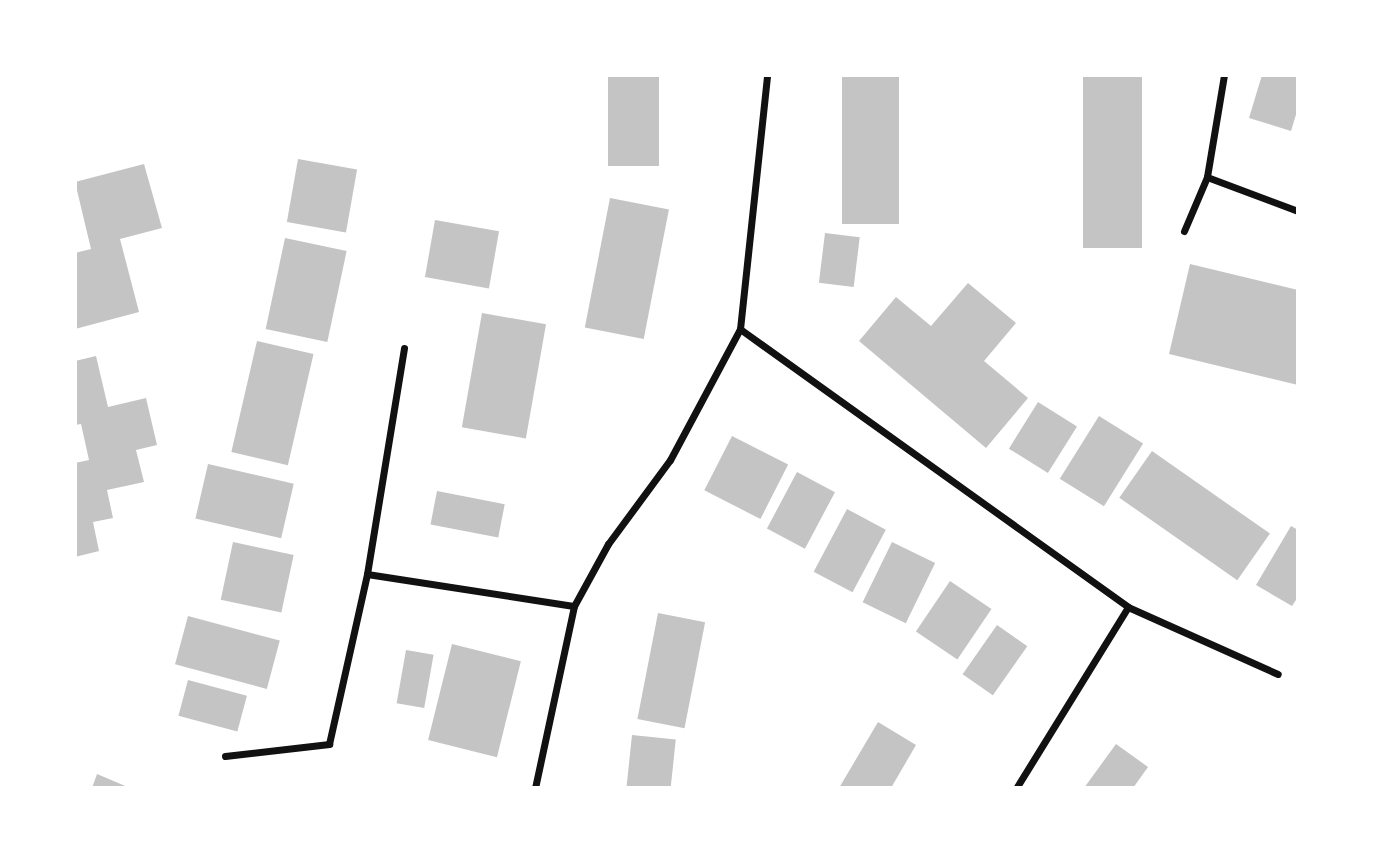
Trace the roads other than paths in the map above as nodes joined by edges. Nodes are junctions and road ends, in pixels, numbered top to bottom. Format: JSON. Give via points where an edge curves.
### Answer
{"nodes":[{"id":1,"x":767,"y":75,"type":"edge"},
{"id":2,"x":1224,"y":75,"type":"edge"},
{"id":3,"x":1207,"y":177,"type":"junction"},
{"id":4,"x":1298,"y":211,"type":"edge"},
{"id":5,"x":1184,"y":231,"type":"dead end"},
{"id":6,"x":740,"y":329,"type":"junction"},
{"id":7,"x":404,"y":348,"type":"dead end"},
{"id":8,"x":367,"y":574,"type":"junction"},
{"id":9,"x":574,"y":606,"type":"junction"},
{"id":10,"x":1128,"y":607,"type":"junction"},
{"id":11,"x":1278,"y":674,"type":"dead end"},
{"id":12,"x":225,"y":756,"type":"dead end"},
{"id":13,"x":535,"y":788,"type":"edge"},
{"id":14,"x":1016,"y":788,"type":"edge"}],
"edges":[{"from":1,"to":6,"type":"street"},
{"from":2,"to":3,"type":"street"},
{"from":3,"to":4,"type":"street"},
{"from":3,"to":5,"type":"street"},
{"from":6,"to":9,"type":"street","via":[[670,460],[608,544]]},
{"from":6,"to":10,"type":"street"},
{"from":7,"to":8,"type":"street"},
{"from":8,"to":9,"type":"street"},
{"from":8,"to":12,"type":"street","via":[[329,744]]},
{"from":9,"to":13,"type":"street"},
{"from":10,"to":11,"type":"street"},
{"from":10,"to":14,"type":"street"}]}
